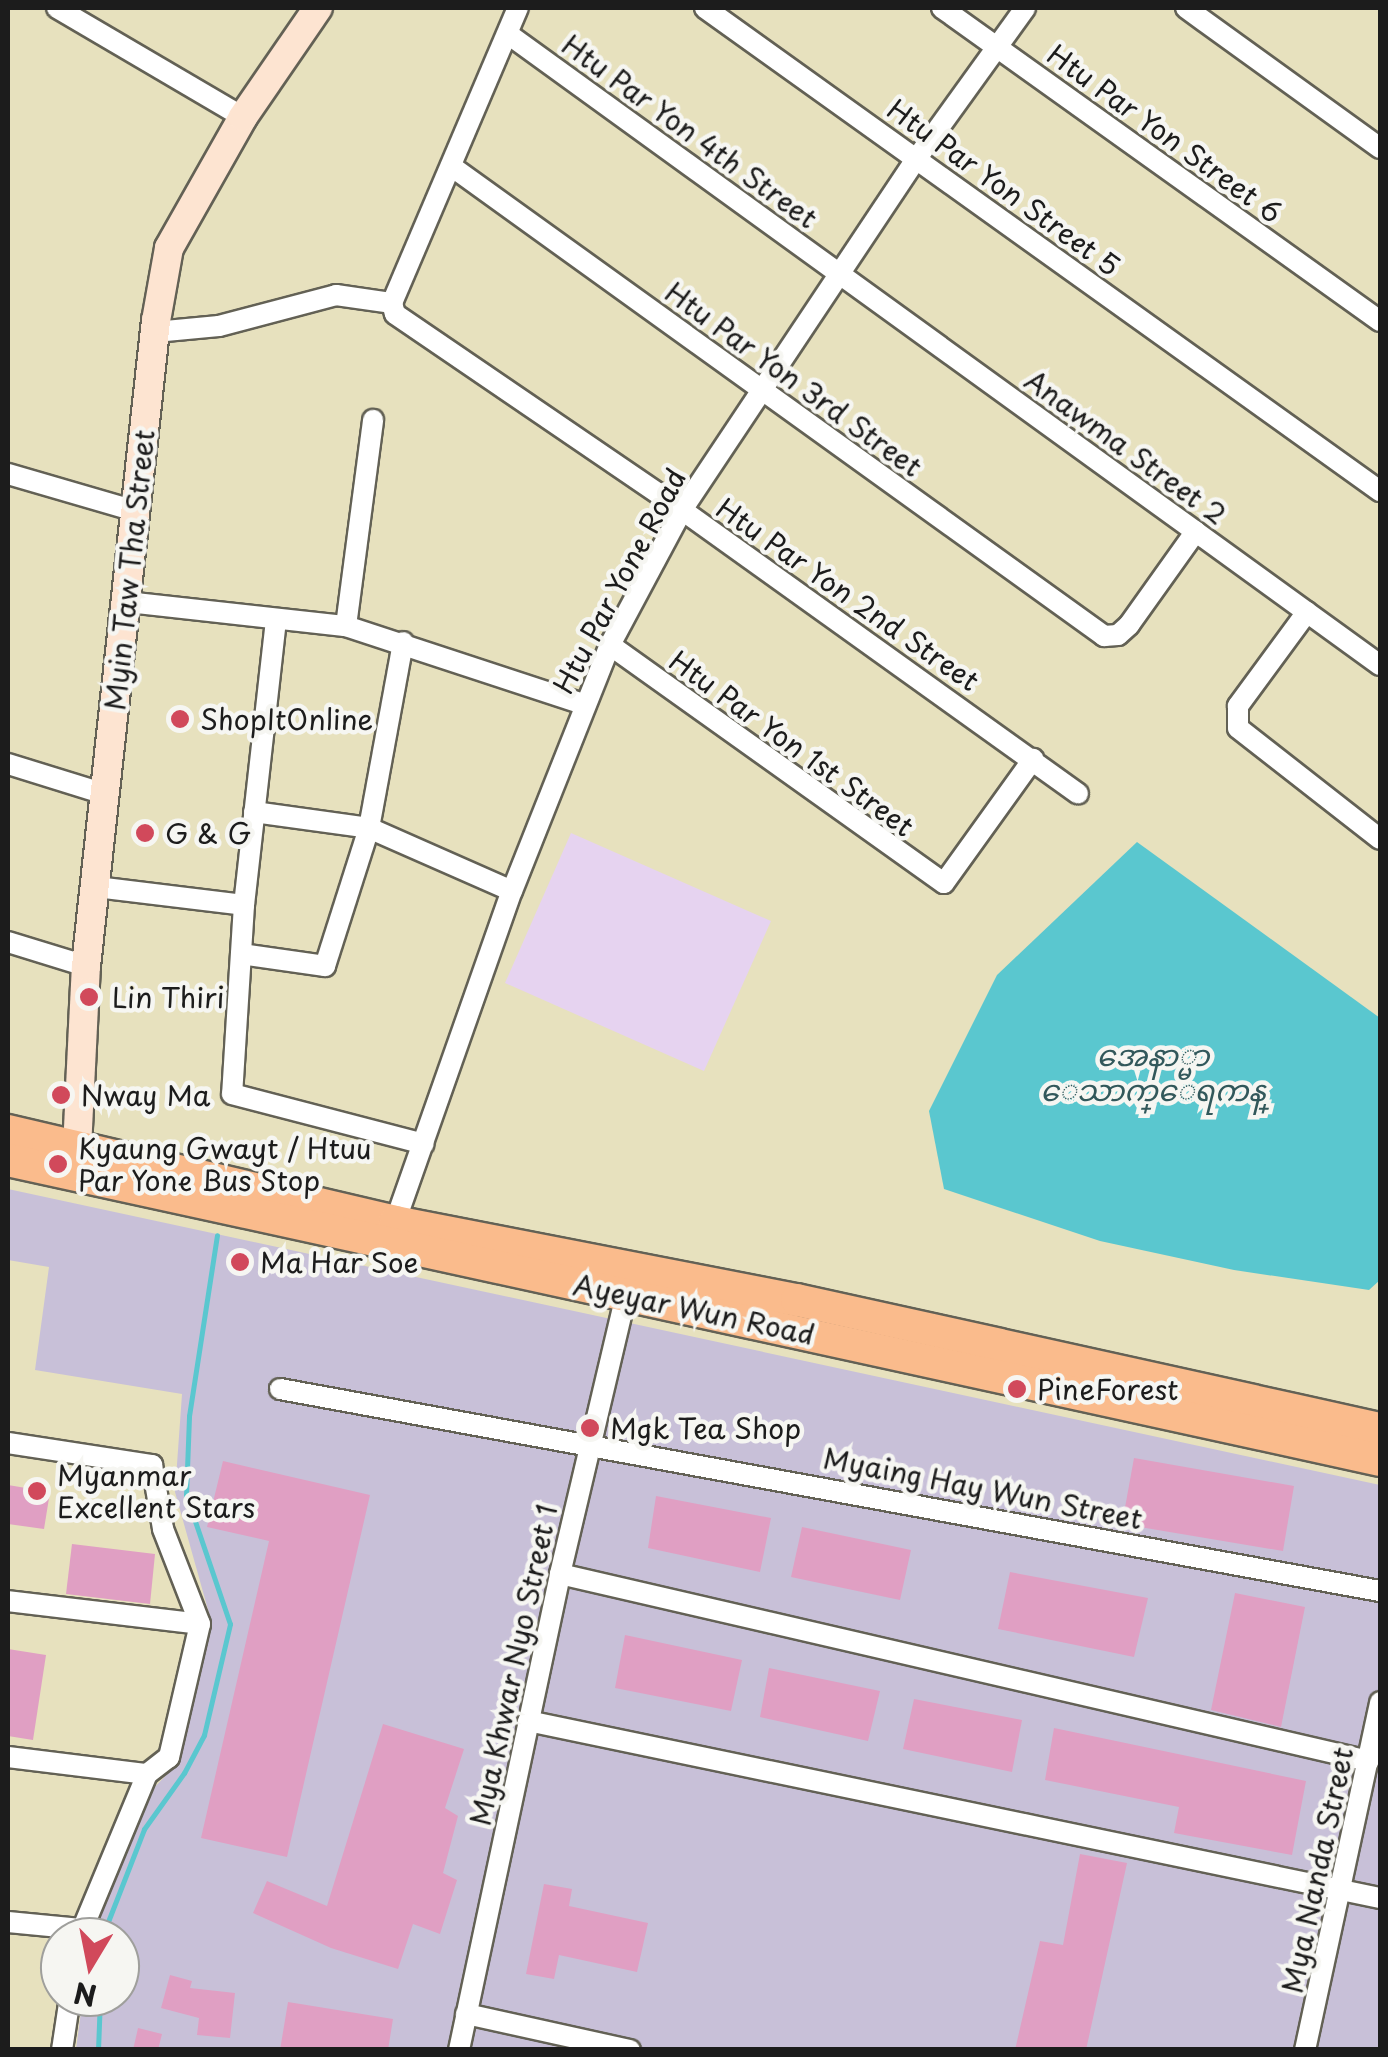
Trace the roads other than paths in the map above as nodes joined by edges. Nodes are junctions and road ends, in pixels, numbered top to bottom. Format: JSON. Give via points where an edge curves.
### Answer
{"nodes":[{"id":1,"x":57,"y":8,"type":"edge"},
{"id":2,"x":318,"y":8,"type":"edge"},
{"id":3,"x":518,"y":8,"type":"edge"},
{"id":4,"x":704,"y":8,"type":"edge"},
{"id":5,"x":942,"y":8,"type":"edge"},
{"id":6,"x":1024,"y":8,"type":"edge"},
{"id":7,"x":1186,"y":8,"type":"edge"},
{"id":8,"x":85,"y":14,"type":"edge"},
{"id":9,"x":508,"y":34,"type":"junction"},
{"id":10,"x":996,"y":46,"type":"junction"},
{"id":11,"x":243,"y":118,"type":"junction"},
{"id":12,"x":1380,"y":148,"type":"edge"},
{"id":13,"x":916,"y":158,"type":"junction"},
{"id":14,"x":451,"y":166,"type":"junction"},
{"id":15,"x":840,"y":274,"type":"junction"},
{"id":16,"x":392,"y":303,"type":"junction"},
{"id":17,"x":1380,"y":321,"type":"edge"},
{"id":18,"x":155,"y":332,"type":"junction"},
{"id":19,"x":762,"y":388,"type":"junction"},
{"id":20,"x":373,"y":420,"type":"dead end"},
{"id":21,"x":8,"y":474,"type":"edge"},
{"id":22,"x":1380,"y":491,"type":"edge"},
{"id":23,"x":682,"y":510,"type":"junction"},
{"id":24,"x":135,"y":511,"type":"junction"},
{"id":25,"x":1196,"y":531,"type":"junction"},
{"id":26,"x":127,"y":602,"type":"junction"},
{"id":27,"x":1307,"y":612,"type":"junction"},
{"id":28,"x":276,"y":620,"type":"junction"},
{"id":29,"x":346,"y":626,"type":"junction"},
{"id":30,"x":403,"y":642,"type":"junction"},
{"id":31,"x":610,"y":645,"type":"junction"},
{"id":32,"x":1380,"y":665,"type":"edge"},
{"id":33,"x":583,"y":704,"type":"junction"},
{"id":34,"x":1033,"y":760,"type":"junction"},
{"id":35,"x":8,"y":764,"type":"edge"},
{"id":36,"x":1078,"y":793,"type":"dead end"},
{"id":37,"x":106,"y":794,"type":"junction"},
{"id":38,"x":254,"y":812,"type":"junction"},
{"id":39,"x":369,"y":828,"type":"junction"},
{"id":40,"x":1380,"y":839,"type":"edge"},
{"id":41,"x":96,"y":886,"type":"junction"},
{"id":42,"x":512,"y":891,"type":"junction"},
{"id":43,"x":244,"y":906,"type":"junction"},
{"id":44,"x":8,"y":942,"type":"edge"},
{"id":45,"x":241,"y":954,"type":"junction"},
{"id":46,"x":86,"y":966,"type":"junction"},
{"id":47,"x":8,"y":1131,"type":"edge"},
{"id":48,"x":424,"y":1144,"type":"junction"},
{"id":49,"x":8,"y":1160,"type":"edge"},
{"id":50,"x":77,"y":1161,"type":"junction"},
{"id":51,"x":392,"y":1233,"type":"junction"},
{"id":52,"x":628,"y":1282,"type":"junction"},
{"id":53,"x":280,"y":1389,"type":"dead end"},
{"id":54,"x":1380,"y":1429,"type":"edge"},
{"id":55,"x":8,"y":1443,"type":"edge"},
{"id":56,"x":590,"y":1443,"type":"junction"},
{"id":57,"x":1380,"y":1460,"type":"edge"},
{"id":58,"x":560,"y":1574,"type":"junction"},
{"id":59,"x":1380,"y":1591,"type":"edge"},
{"id":60,"x":8,"y":1602,"type":"edge"},
{"id":61,"x":200,"y":1624,"type":"junction"},
{"id":62,"x":1380,"y":1702,"type":"edge"},
{"id":63,"x":528,"y":1721,"type":"junction"},
{"id":64,"x":8,"y":1757,"type":"edge"},
{"id":65,"x":1370,"y":1761,"type":"junction"},
{"id":66,"x":146,"y":1774,"type":"junction"},
{"id":67,"x":1340,"y":1890,"type":"junction"},
{"id":68,"x":1380,"y":1898,"type":"edge"},
{"id":69,"x":87,"y":1917,"type":"edge"},
{"id":70,"x":8,"y":1922,"type":"edge"},
{"id":71,"x":40,"y":1927,"type":"edge"},
{"id":72,"x":466,"y":2014,"type":"junction"},
{"id":73,"x":67,"y":2017,"type":"edge"},
{"id":74,"x":62,"y":2050,"type":"edge"},
{"id":75,"x":459,"y":2050,"type":"edge"},
{"id":76,"x":630,"y":2050,"type":"edge"},
{"id":77,"x":1305,"y":2050,"type":"edge"}],
"edges":[{"from":1,"to":8,"type":"street"},
{"from":2,"to":11,"type":"main road","name":"Myin Taw Tha Street"},
{"from":3,"to":9,"type":"street"},
{"from":4,"to":13,"type":"street","name":"Htu Par Yon Street 5"},
{"from":5,"to":10,"type":"street","name":"Htu Par Yon Street 6"},
{"from":6,"to":10,"type":"street","name":"Htu Par Yone Road"},
{"from":7,"to":12,"type":"street"},
{"from":8,"to":11,"type":"street"},
{"from":9,"to":14,"type":"street"},
{"from":9,"to":15,"type":"street","name":"Htu Par Yon 4th Street"},
{"from":10,"to":13,"type":"street","name":"Htu Par Yone Road"},
{"from":10,"to":17,"type":"street","name":"Htu Par Yon Street 6"},
{"from":11,"to":18,"type":"main road","name":"Myin Taw Tha Street","via":[[169,248]]},
{"from":13,"to":15,"type":"street","name":"Htu Par Yone Road"},
{"from":13,"to":22,"type":"street","name":"Htu Par Yon Street 5"},
{"from":14,"to":16,"type":"street"},
{"from":14,"to":19,"type":"street","name":"Htu Par Yon 3rd Street"},
{"from":15,"to":19,"type":"street","name":"Htu Par Yone Road"},
{"from":15,"to":25,"type":"street","name":"Anawma Street 2"},
{"from":16,"to":18,"type":"street","via":[[336,295],[219,326]]},
{"from":16,"to":23,"type":"street","name":"Htu Par Yon 2nd Street","via":[[395,314]]},
{"from":18,"to":24,"type":"main road","name":"Myin Taw Tha Street"},
{"from":19,"to":23,"type":"street","name":"Htu Par Yone Road"},
{"from":19,"to":25,"type":"street","name":"Htu Par Yon 3rd Street","via":[[1104,636],[1129,625]]},
{"from":20,"to":29,"type":"street"},
{"from":21,"to":24,"type":"street"},
{"from":23,"to":31,"type":"street","name":"Htu Par Yone Road"},
{"from":23,"to":34,"type":"street","name":"Htu Par Yon 2nd Street"},
{"from":24,"to":26,"type":"main road","name":"Myin Taw Tha Street"},
{"from":25,"to":27,"type":"street","name":"Anawma Street 2"},
{"from":26,"to":28,"type":"street"},
{"from":26,"to":37,"type":"main road","name":"Myin Taw Tha Street"},
{"from":27,"to":32,"type":"street","name":"Anawma Street 2"},
{"from":27,"to":40,"type":"street","via":[[1238,706],[1236,721],[1244,736]]},
{"from":28,"to":29,"type":"street"},
{"from":28,"to":38,"type":"street"},
{"from":29,"to":30,"type":"street"},
{"from":30,"to":33,"type":"street"},
{"from":30,"to":39,"type":"street"},
{"from":31,"to":33,"type":"street","name":"Htu Par Yone Road"},
{"from":31,"to":34,"type":"street","name":"Htu Par Yon 1st Street","via":[[944,883]]},
{"from":33,"to":42,"type":"street","name":"Htu Par Yone Road"},
{"from":34,"to":36,"type":"street","name":"Htu Par Yon 2nd Street"},
{"from":35,"to":37,"type":"street"},
{"from":37,"to":41,"type":"main road","name":"Myin Taw Tha Street"},
{"from":38,"to":39,"type":"street"},
{"from":38,"to":43,"type":"street"},
{"from":39,"to":42,"type":"street"},
{"from":39,"to":45,"type":"street","via":[[325,966]]},
{"from":41,"to":43,"type":"street"},
{"from":41,"to":46,"type":"main road","name":"Myin Taw Tha Street"},
{"from":42,"to":48,"type":"street","name":"Htu Par Yone Road"},
{"from":43,"to":45,"type":"street"},
{"from":44,"to":46,"type":"street"},
{"from":45,"to":48,"type":"street","via":[[232,1094]]},
{"from":46,"to":50,"type":"main road","name":"Myin Taw Tha Street"},
{"from":47,"to":50,"type":"main road","name":"Ayeyar Wun Road"},
{"from":48,"to":51,"type":"street","name":"Htu Par Yone Road"},
{"from":49,"to":50,"type":"main road","name":"Ayeyar Wun Road"},
{"from":50,"to":51,"type":"main road","name":"Ayeyar Wun Road"},
{"from":51,"to":52,"type":"main road","name":"Ayeyar Wun Road"},
{"from":52,"to":54,"type":"main road","name":"Ayeyar Wun Road","via":[[797,1300]]},
{"from":52,"to":56,"type":"street","name":"Mya Khwar Nyo Street 1"},
{"from":52,"to":57,"type":"main road","name":"Ayeyar Wun Road"},
{"from":53,"to":56,"type":"street","name":"Myaing Hay Wun Street"},
{"from":55,"to":61,"type":"street","via":[[152,1465],[164,1529]]},
{"from":56,"to":58,"type":"street","name":"Mya Khwar Nyo Street 1"},
{"from":56,"to":59,"type":"street","name":"Myaing Hay Wun Street"},
{"from":58,"to":63,"type":"street","name":"Mya Khwar Nyo Street 1"},
{"from":58,"to":65,"type":"street"},
{"from":60,"to":61,"type":"street"},
{"from":61,"to":66,"type":"street","via":[[169,1758]]},
{"from":62,"to":65,"type":"street","name":"Mya Nanda Street"},
{"from":63,"to":67,"type":"street"},
{"from":63,"to":72,"type":"street","name":"Mya Khwar Nyo Street 1"},
{"from":64,"to":66,"type":"street"},
{"from":65,"to":67,"type":"street","name":"Mya Nanda Street"},
{"from":66,"to":69,"type":"street"},
{"from":67,"to":68,"type":"street"},
{"from":67,"to":77,"type":"street","name":"Mya Nanda Street"},
{"from":70,"to":71,"type":"street"},
{"from":72,"to":75,"type":"street","name":"Mya Khwar Nyo Street 1"},
{"from":72,"to":76,"type":"street"},
{"from":73,"to":74,"type":"street"}]}
